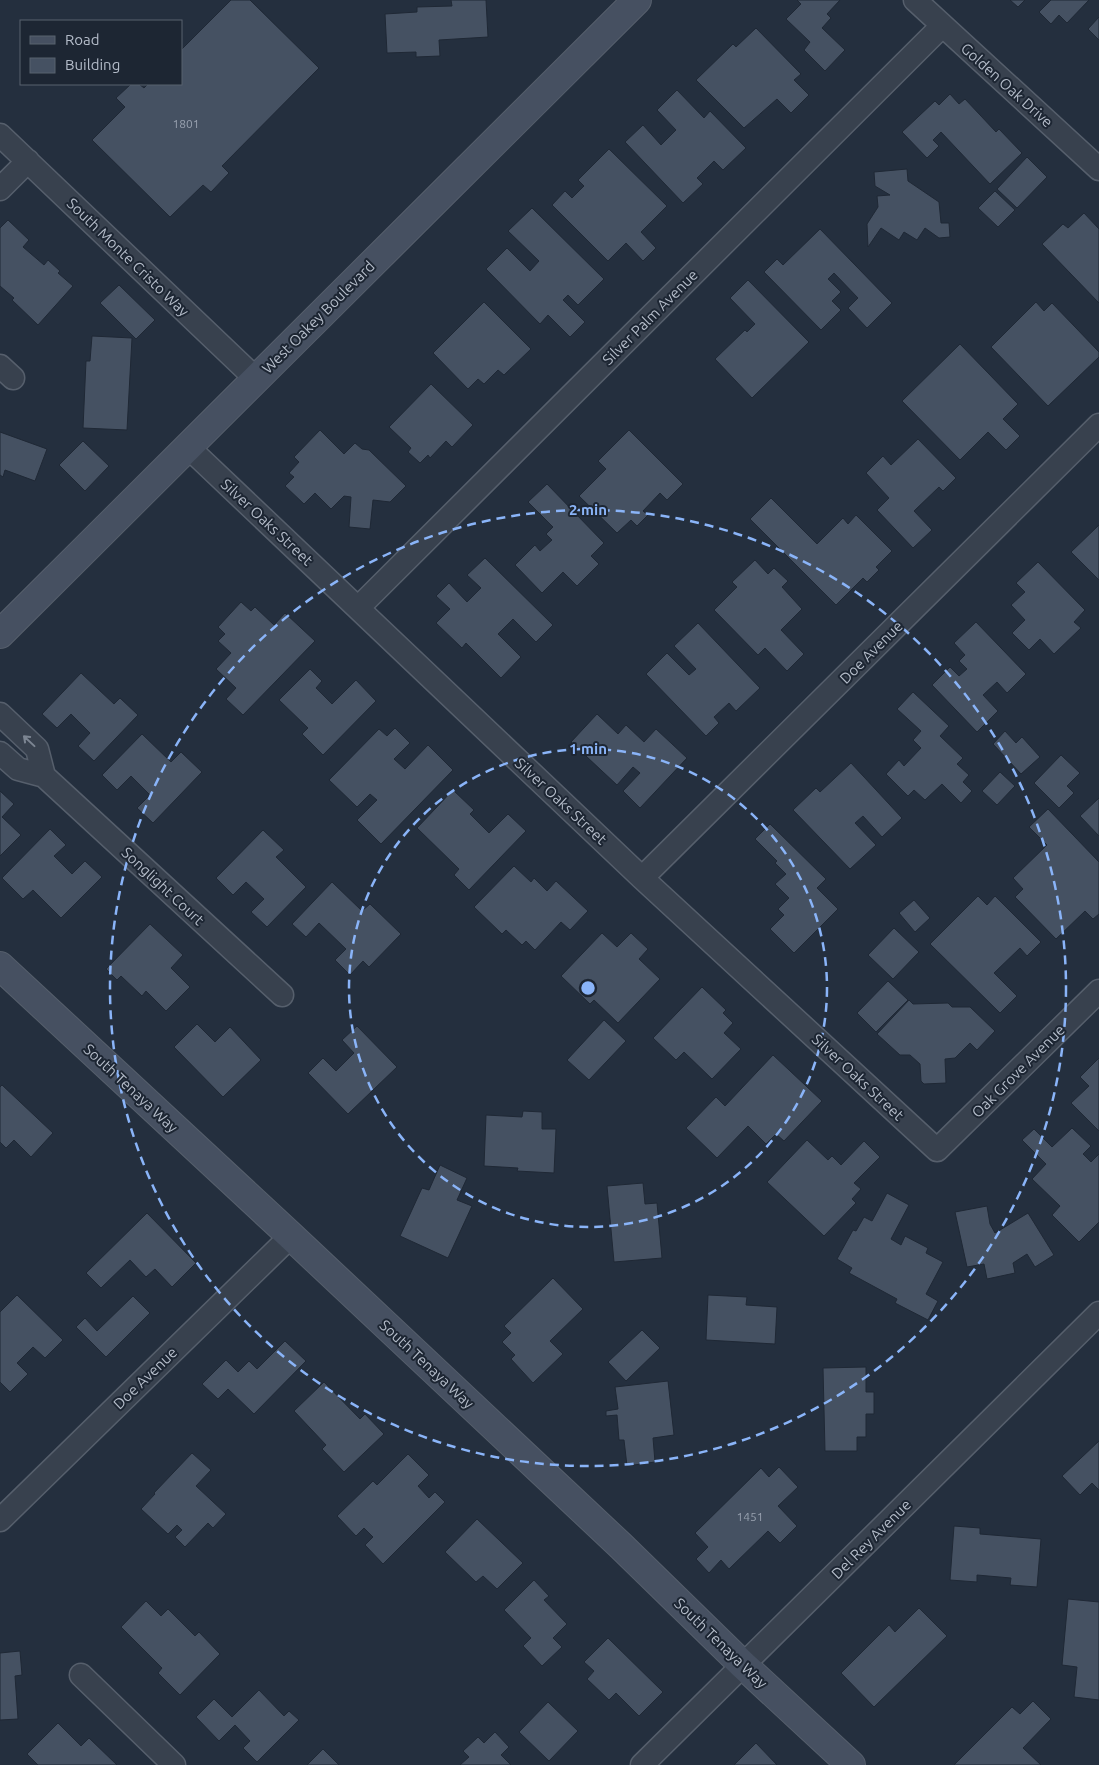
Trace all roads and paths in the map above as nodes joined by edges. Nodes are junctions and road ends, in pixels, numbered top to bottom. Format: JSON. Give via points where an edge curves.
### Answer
{"nodes":[{"id":1,"x":637,"y":0,"type":"edge"},
{"id":2,"x":915,"y":0,"type":"edge"},
{"id":3,"x":942,"y":26,"type":"junction"},
{"id":4,"x":0,"y":135,"type":"edge"},
{"id":5,"x":28,"y":160,"type":"junction"},
{"id":6,"x":1099,"y":169,"type":"edge"},
{"id":7,"x":0,"y":189,"type":"edge"},
{"id":8,"x":256,"y":379,"type":"junction"},
{"id":9,"x":1099,"y":425,"type":"edge"},
{"id":10,"x":189,"y":448,"type":"junction"},
{"id":11,"x":358,"y":608,"type":"junction"},
{"id":12,"x":0,"y":634,"type":"edge"},
{"id":13,"x":0,"y":714,"type":"edge"},
{"id":14,"x":0,"y":753,"type":"edge"},
{"id":15,"x":44,"y":776,"type":"junction"},
{"id":16,"x":642,"y":878,"type":"junction"},
{"id":17,"x":0,"y":966,"type":"edge"},
{"id":18,"x":1099,"y":991,"type":"edge"},
{"id":19,"x":282,"y":995,"type":"dead end"},
{"id":20,"x":937,"y":1150,"type":"joint"},
{"id":21,"x":291,"y":1236,"type":"junction"},
{"id":22,"x":1099,"y":1313,"type":"edge"},
{"id":23,"x":0,"y":1520,"type":"edge"},
{"id":24,"x":743,"y":1666,"type":"junction"},
{"id":25,"x":81,"y":1675,"type":"dead end"},
{"id":26,"x":174,"y":1765,"type":"edge"},
{"id":27,"x":642,"y":1765,"type":"edge"},
{"id":28,"x":851,"y":1765,"type":"edge"}],
"edges":[{"from":1,"to":8,"type":"street","name":"West Oakey Boulevard"},
{"from":2,"to":3,"type":"street","name":"Golden Oak Drive"},
{"from":3,"to":6,"type":"street","name":"Golden Oak Drive"},
{"from":3,"to":11,"type":"street","name":"Silver Palm Avenue"},
{"from":4,"to":5,"type":"street","name":"South Monte Cristo Way"},
{"from":5,"to":7,"type":"street"},
{"from":5,"to":8,"type":"street","name":"South Monte Cristo Way"},
{"from":8,"to":10,"type":"street","name":"West Oakey Boulevard"},
{"from":9,"to":16,"type":"street","name":"Doe Avenue"},
{"from":10,"to":11,"type":"street","name":"Silver Oaks Street"},
{"from":10,"to":12,"type":"street","name":"West Oakey Boulevard"},
{"from":11,"to":16,"type":"street","name":"Silver Oaks Street"},
{"from":15,"to":13,"type":"street","one_way":true,"via":[[37,749]]},
{"from":14,"to":15,"type":"street","name":"Songlight Court","via":[[18,769]]},
{"from":15,"to":19,"type":"street","name":"Songlight Court"},
{"from":16,"to":20,"type":"street","name":"Silver Oaks Street"},
{"from":17,"to":21,"type":"street","name":"South Tenaya Way"},
{"from":18,"to":20,"type":"street","name":"Oak Grove Avenue"},
{"from":21,"to":23,"type":"street","name":"Doe Avenue"},
{"from":21,"to":24,"type":"street","name":"South Tenaya Way","via":[[621,1546]]},
{"from":22,"to":24,"type":"street","name":"Del Rey Avenue"},
{"from":24,"to":27,"type":"street","name":"Del Rey Avenue"},
{"from":24,"to":28,"type":"street","name":"South Tenaya Way"},
{"from":25,"to":26,"type":"street"}]}
